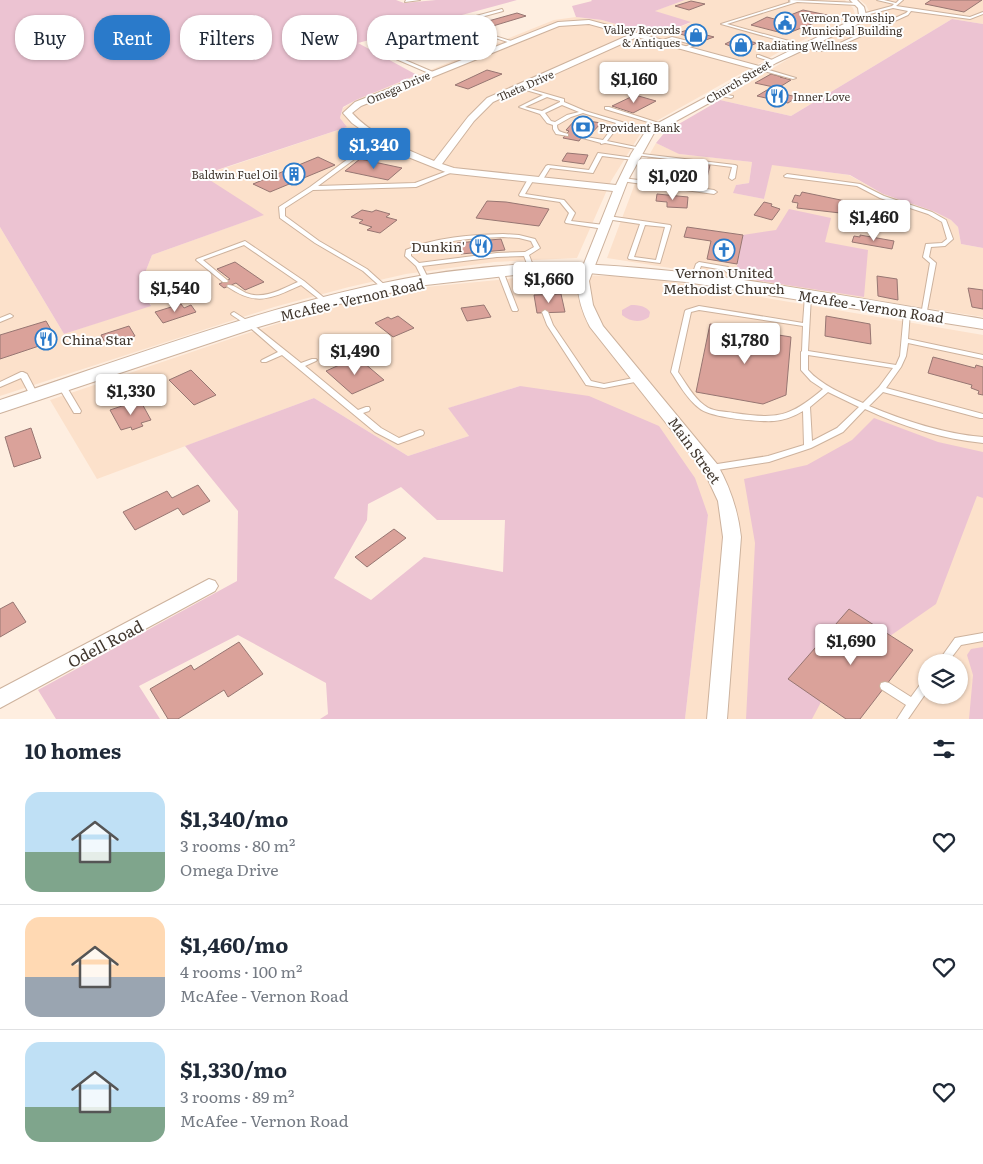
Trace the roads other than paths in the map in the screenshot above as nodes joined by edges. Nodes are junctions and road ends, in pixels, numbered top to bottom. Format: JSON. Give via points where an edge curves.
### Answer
{"nodes":[{"id":1,"x":418,"y":0,"type":"edge"},
{"id":2,"x":789,"y":0,"type":"edge"},
{"id":3,"x":879,"y":0,"type":"edge"},
{"id":4,"x":901,"y":0,"type":"edge"},
{"id":5,"x":406,"y":1,"type":"edge"},
{"id":6,"x":795,"y":2,"type":"junction"},
{"id":7,"x":856,"y":2,"type":"edge"},
{"id":8,"x":895,"y":6,"type":"junction"},
{"id":9,"x":502,"y":10,"type":"dead end"},
{"id":10,"x":910,"y":10,"type":"junction"},
{"id":11,"x":983,"y":12,"type":"edge"},
{"id":12,"x":484,"y":15,"type":"edge"},
{"id":13,"x":863,"y":15,"type":"junction"},
{"id":14,"x":977,"y":16,"type":"junction"},
{"id":15,"x":983,"y":17,"type":"edge"},
{"id":16,"x":637,"y":34,"type":"junction"},
{"id":17,"x":497,"y":38,"type":"edge"},
{"id":18,"x":510,"y":42,"type":"junction"},
{"id":19,"x":801,"y":46,"type":"junction"},
{"id":20,"x":758,"y":56,"type":"dead end"},
{"id":21,"x":401,"y":60,"type":"edge"},
{"id":22,"x":773,"y":61,"type":"junction"},
{"id":23,"x":758,"y":68,"type":"junction"},
{"id":24,"x":432,"y":73,"type":"junction"},
{"id":25,"x":794,"y":78,"type":"dead end"},
{"id":26,"x":520,"y":87,"type":"junction"},
{"id":27,"x":719,"y":94,"type":"junction"},
{"id":28,"x":547,"y":95,"type":"junction"},
{"id":29,"x":731,"y":97,"type":"dead end"},
{"id":30,"x":562,"y":103,"type":"junction"},
{"id":31,"x":607,"y":108,"type":"dead end"},
{"id":32,"x":583,"y":112,"type":"junction"},
{"id":33,"x":542,"y":113,"type":"junction"},
{"id":34,"x":619,"y":122,"type":"junction"},
{"id":35,"x":555,"y":124,"type":"junction"},
{"id":36,"x":660,"y":124,"type":"junction"},
{"id":37,"x":650,"y":131,"type":"junction"},
{"id":38,"x":566,"y":135,"type":"dead end"},
{"id":39,"x":581,"y":137,"type":"dead end"},
{"id":40,"x":603,"y":143,"type":"junction"},
{"id":41,"x":396,"y":146,"type":"junction"},
{"id":42,"x":636,"y":154,"type":"junction"},
{"id":43,"x":436,"y":165,"type":"junction"},
{"id":44,"x":452,"y":170,"type":"junction"},
{"id":45,"x":787,"y":176,"type":"dead end"},
{"id":46,"x":732,"y":178,"type":"dead end"},
{"id":47,"x":536,"y":180,"type":"junction"},
{"id":48,"x":621,"y":185,"type":"junction"},
{"id":49,"x":312,"y":188,"type":"junction"},
{"id":50,"x":714,"y":192,"type":"dead end"},
{"id":51,"x":606,"y":222,"type":"junction"},
{"id":52,"x":642,"y":223,"type":"junction"},
{"id":53,"x":528,"y":261,"type":"junction"},
{"id":54,"x":588,"y":268,"type":"junction"},
{"id":55,"x":500,"y":271,"type":"junction"},
{"id":56,"x":422,"y":273,"type":"junction"},
{"id":57,"x":302,"y":282,"type":"junction"},
{"id":58,"x":385,"y":288,"type":"junction"},
{"id":59,"x":808,"y":296,"type":"junction"},
{"id":60,"x":326,"y":302,"type":"junction"},
{"id":61,"x":515,"y":310,"type":"dead end"},
{"id":62,"x":545,"y":312,"type":"dead end"},
{"id":63,"x":915,"y":313,"type":"junction"},
{"id":64,"x":234,"y":314,"type":"dead end"},
{"id":65,"x":10,"y":316,"type":"dead end"},
{"id":66,"x":0,"y":320,"type":"edge"},
{"id":67,"x":250,"y":324,"type":"junction"},
{"id":68,"x":806,"y":324,"type":"junction"},
{"id":69,"x":983,"y":324,"type":"edge"},
{"id":70,"x":904,"y":340,"type":"junction"},
{"id":71,"x":283,"y":352,"type":"junction"},
{"id":72,"x":804,"y":352,"type":"junction"},
{"id":73,"x":983,"y":357,"type":"edge"},
{"id":74,"x":314,"y":360,"type":"dead end"},
{"id":75,"x":264,"y":361,"type":"dead end"},
{"id":76,"x":300,"y":366,"type":"junction"},
{"id":77,"x":898,"y":367,"type":"junction"},
{"id":78,"x":638,"y":379,"type":"junction"},
{"id":79,"x":0,"y":384,"type":"edge"},
{"id":80,"x":62,"y":386,"type":"junction"},
{"id":81,"x":828,"y":388,"type":"junction"},
{"id":82,"x":882,"y":389,"type":"junction"},
{"id":83,"x":34,"y":396,"type":"junction"},
{"id":84,"x":865,"y":406,"type":"junction"},
{"id":85,"x":0,"y":407,"type":"edge"},
{"id":86,"x":807,"y":407,"type":"junction"},
{"id":87,"x":366,"y":409,"type":"dead end"},
{"id":88,"x":77,"y":411,"type":"dead end"},
{"id":89,"x":357,"y":413,"type":"junction"},
{"id":90,"x":980,"y":416,"type":"dead end"},
{"id":91,"x":420,"y":433,"type":"dead end"},
{"id":92,"x":983,"y":440,"type":"edge"},
{"id":93,"x":808,"y":446,"type":"junction"},
{"id":94,"x":711,"y":468,"type":"junction"},
{"id":95,"x":210,"y":586,"type":"dead end"},
{"id":96,"x":983,"y":637,"type":"edge"},
{"id":97,"x":949,"y":654,"type":"edge"},
{"id":98,"x":885,"y":686,"type":"dead end"},
{"id":99,"x":918,"y":697,"type":"edge"},
{"id":100,"x":0,"y":699,"type":"edge"},
{"id":101,"x":913,"y":704,"type":"junction"},
{"id":102,"x":717,"y":719,"type":"edge"},
{"id":103,"x":902,"y":719,"type":"edge"}],
"edges":[{"from":1,"to":5,"type":"lane"},
{"from":2,"to":6,"type":"lane"},
{"from":3,"to":8,"type":"lane"},
{"from":4,"to":8,"type":"lane"},
{"from":6,"to":7,"type":"lane"},
{"from":6,"to":19,"type":"lane","via":[[724,24]]},
{"from":7,"to":13,"type":"street"},
{"from":8,"to":10,"type":"lane"},
{"from":8,"to":13,"type":"lane"},
{"from":9,"to":12,"type":"lane"},
{"from":10,"to":14,"type":"lane","via":[[959,17]]},
{"from":10,"to":19,"type":"lane","via":[[828,50]]},
{"from":11,"to":14,"type":"lane"},
{"from":13,"to":19,"type":"street","name":"Church Street","via":[[857,22]]},
{"from":14,"to":15,"type":"lane"},
{"from":16,"to":18,"type":"street","name":"Omega Drive","via":[[588,22],[572,22]]},
{"from":16,"to":23,"type":"street","name":"Omega Drive"},
{"from":16,"to":26,"type":"street","name":"Theta Drive"},
{"from":17,"to":18,"type":"lane"},
{"from":18,"to":24,"type":"street","name":"Omega Drive"},
{"from":19,"to":22,"type":"street","name":"Church Street"},
{"from":20,"to":22,"type":"lane"},
{"from":21,"to":24,"type":"lane"},
{"from":22,"to":23,"type":"street","name":"Church Street"},
{"from":23,"to":25,"type":"lane"},
{"from":23,"to":27,"type":"street","name":"Church Street"},
{"from":24,"to":41,"type":"street","name":"Omega Drive","via":[[358,104],[347,113],[352,121]]},
{"from":26,"to":28,"type":"lane"},
{"from":26,"to":43,"type":"street","name":"Theta Drive","via":[[490,100],[480,109]]},
{"from":27,"to":29,"type":"lane"},
{"from":27,"to":36,"type":"street","name":"Church Street"},
{"from":28,"to":30,"type":"lane","via":[[562,100]]},
{"from":28,"to":33,"type":"lane","via":[[521,107]]},
{"from":30,"to":32,"type":"lane"},
{"from":30,"to":33,"type":"lane"},
{"from":31,"to":36,"type":"lane"},
{"from":32,"to":34,"type":"lane"},
{"from":32,"to":35,"type":"lane"},
{"from":33,"to":35,"type":"lane"},
{"from":34,"to":37,"type":"lane"},
{"from":34,"to":40,"type":"lane"},
{"from":35,"to":38,"type":"lane","via":[[558,133]]},
{"from":36,"to":37,"type":"street","name":"Church Street"},
{"from":37,"to":42,"type":"street","name":"Church Street"},
{"from":39,"to":40,"type":"lane"},
{"from":40,"to":42,"type":"lane"},
{"from":41,"to":43,"type":"street","name":"Omega Drive"},
{"from":41,"to":49,"type":"lane","via":[[358,154]]},
{"from":42,"to":46,"type":"lane","via":[[735,166]]},
{"from":42,"to":47,"type":"lane","via":[[600,154],[591,172],[548,166]]},
{"from":42,"to":48,"type":"street","name":"Church Street"},
{"from":43,"to":44,"type":"street","name":"Omega Drive"},
{"from":44,"to":47,"type":"street","name":"Omega Drive"},
{"from":44,"to":49,"type":"lane","via":[[416,185]]},
{"from":45,"to":63,"type":"lane","via":[[858,185],[944,221],[950,239],[943,245],[928,245],[926,257],[933,263]]},
{"from":47,"to":48,"type":"street","name":"Omega Drive"},
{"from":47,"to":51,"type":"lane","via":[[522,196],[562,202],[572,213],[568,222]]},
{"from":48,"to":50,"type":"lane"},
{"from":48,"to":51,"type":"street","name":"Church Street"},
{"from":49,"to":58,"type":"lane","via":[[282,208],[282,216],[317,242],[365,270]]},
{"from":51,"to":52,"type":"lane"},
{"from":51,"to":54,"type":"street","name":"Church Street"},
{"from":52,"to":52,"type":"lane","via":[[668,226],[658,262],[631,258]]},
{"from":53,"to":54,"type":"main road","name":"McAfee - Vernon Road"},
{"from":53,"to":55,"type":"main road","name":"McAfee - Vernon Road"},
{"from":53,"to":56,"type":"lane","via":[[496,255]]},
{"from":53,"to":56,"type":"lane","via":[[537,248],[533,240],[515,236],[455,240],[417,246],[408,251],[408,256]]},
{"from":54,"to":59,"type":"main road","name":"McAfee - Vernon Road","via":[[694,278]]},
{"from":54,"to":78,"type":"street","name":"Main Street","via":[[583,282],[588,312]]},
{"from":55,"to":56,"type":"main road","name":"McAfee - Vernon Road"},
{"from":55,"to":61,"type":"lane"},
{"from":56,"to":58,"type":"main road","name":"McAfee - Vernon Road"},
{"from":57,"to":57,"type":"lane","via":[[245,243],[200,260],[242,295],[253,298],[266,297]]},
{"from":57,"to":60,"type":"lane"},
{"from":58,"to":60,"type":"main road","name":"McAfee - Vernon Road"},
{"from":59,"to":63,"type":"main road","name":"McAfee - Vernon Road"},
{"from":59,"to":68,"type":"lane"},
{"from":60,"to":67,"type":"main road","name":"McAfee - Vernon Road"},
{"from":62,"to":78,"type":"lane","via":[[550,325],[589,383],[604,386]]},
{"from":63,"to":69,"type":"main road","name":"McAfee - Vernon Road"},
{"from":63,"to":70,"type":"lane"},
{"from":64,"to":67,"type":"lane"},
{"from":65,"to":66,"type":"lane"},
{"from":67,"to":71,"type":"lane"},
{"from":67,"to":80,"type":"main road","name":"McAfee - Vernon Road"},
{"from":68,"to":72,"type":"lane"},
{"from":68,"to":86,"type":"lane","via":[[699,308],[688,311],[674,372],[703,407],[713,412],[760,420],[781,418]]},
{"from":70,"to":73,"type":"lane"},
{"from":70,"to":77,"type":"lane"},
{"from":71,"to":75,"type":"lane"},
{"from":71,"to":76,"type":"lane"},
{"from":72,"to":77,"type":"lane"},
{"from":72,"to":81,"type":"lane","via":[[804,370],[813,380]]},
{"from":74,"to":76,"type":"lane"},
{"from":76,"to":89,"type":"lane"},
{"from":77,"to":82,"type":"lane"},
{"from":78,"to":94,"type":"street","name":"Main Street"},
{"from":79,"to":83,"type":"lane","via":[[23,374]]},
{"from":80,"to":83,"type":"main road","name":"McAfee - Vernon Road"},
{"from":80,"to":88,"type":"lane"},
{"from":81,"to":84,"type":"lane"},
{"from":81,"to":86,"type":"lane"},
{"from":82,"to":84,"type":"lane"},
{"from":82,"to":90,"type":"lane"},
{"from":83,"to":85,"type":"main road","name":"McAfee - Vernon Road"},
{"from":84,"to":92,"type":"lane","via":[[949,435]]},
{"from":84,"to":93,"type":"lane","via":[[840,430]]},
{"from":86,"to":93,"type":"lane"},
{"from":87,"to":89,"type":"lane"},
{"from":89,"to":91,"type":"lane","via":[[398,441]]},
{"from":93,"to":94,"type":"lane","via":[[769,459]]},
{"from":94,"to":102,"type":"street","name":"Main Street","via":[[725,495],[732,537]]},
{"from":95,"to":100,"type":"street","name":"Odell Road"},
{"from":96,"to":97,"type":"lane","via":[[958,641]]},
{"from":98,"to":101,"type":"lane"},
{"from":99,"to":101,"type":"lane"},
{"from":101,"to":103,"type":"lane"}]}
